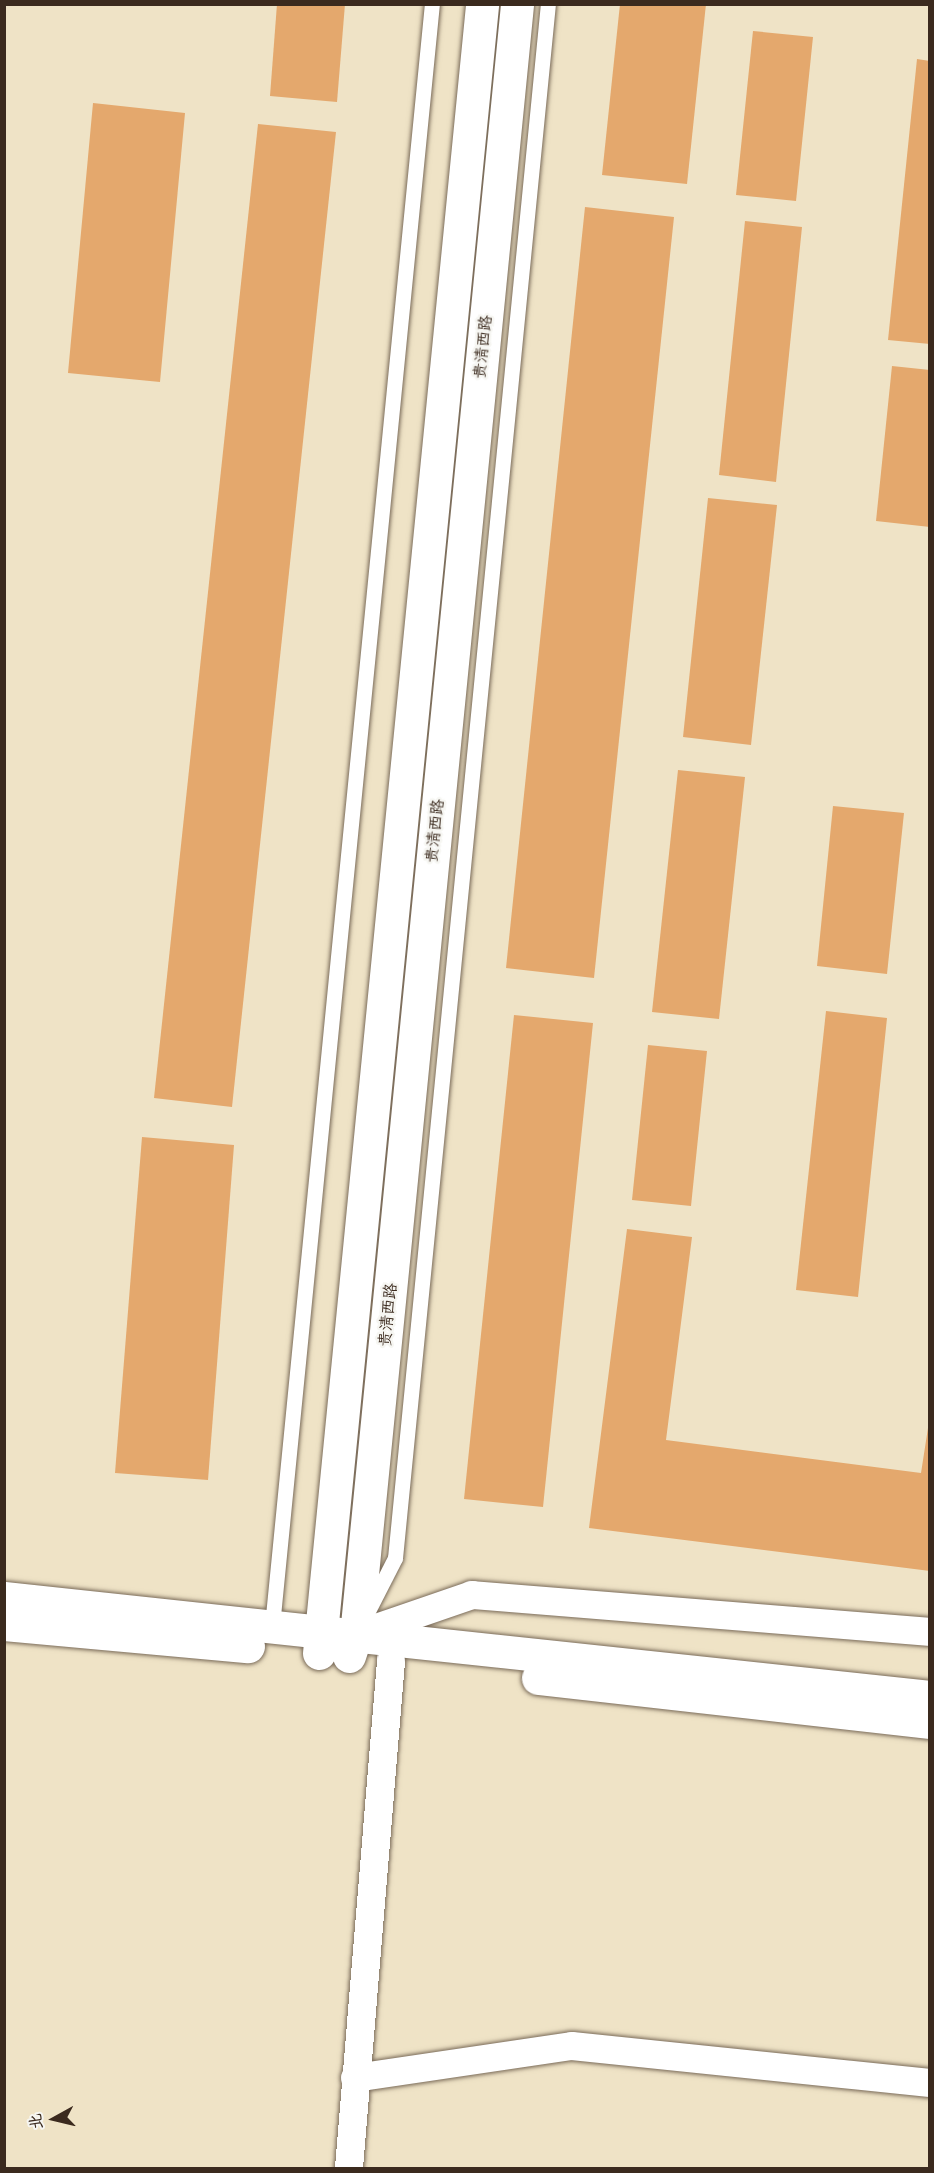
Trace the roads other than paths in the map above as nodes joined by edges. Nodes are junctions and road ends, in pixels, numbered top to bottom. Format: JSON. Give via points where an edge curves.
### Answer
{"nodes":[{"id":1,"x":432,"y":4,"type":"edge"},
{"id":2,"x":482,"y":4,"type":"edge"},
{"id":3,"x":517,"y":4,"type":"edge"},
{"id":4,"x":548,"y":4,"type":"edge"},
{"id":5,"x":4,"y":1598,"type":"edge"},
{"id":6,"x":4,"y":1624,"type":"edge"},
{"id":7,"x":272,"y":1626,"type":"junction"},
{"id":8,"x":930,"y":1632,"type":"edge"},
{"id":9,"x":336,"y":1644,"type":"junction"},
{"id":10,"x":391,"y":1661,"type":"junction"},
{"id":11,"x":930,"y":1697,"type":"edge"},
{"id":12,"x":930,"y":1722,"type":"edge"},
{"id":13,"x":355,"y":2078,"type":"junction"},
{"id":14,"x":930,"y":2083,"type":"edge"},
{"id":15,"x":349,"y":2169,"type":"edge"}],
"edges":[{"from":1,"to":7,"type":"lane"},
{"from":2,"to":9,"type":"main road"},
{"from":3,"to":9,"type":"main road","name":"贵清西路"},
{"from":4,"to":9,"type":"lane","via":[[395,1558]]},
{"from":5,"to":7,"type":"main road"},
{"from":6,"to":9,"type":"main road"},
{"from":7,"to":9,"type":"main road"},
{"from":8,"to":9,"type":"street","via":[[472,1596]]},
{"from":9,"to":10,"type":"main road"},
{"from":9,"to":11,"type":"main road"},
{"from":10,"to":12,"type":"main road"},
{"from":10,"to":13,"type":"street"},
{"from":13,"to":14,"type":"street","via":[[572,2046]]},
{"from":13,"to":15,"type":"street"}]}
